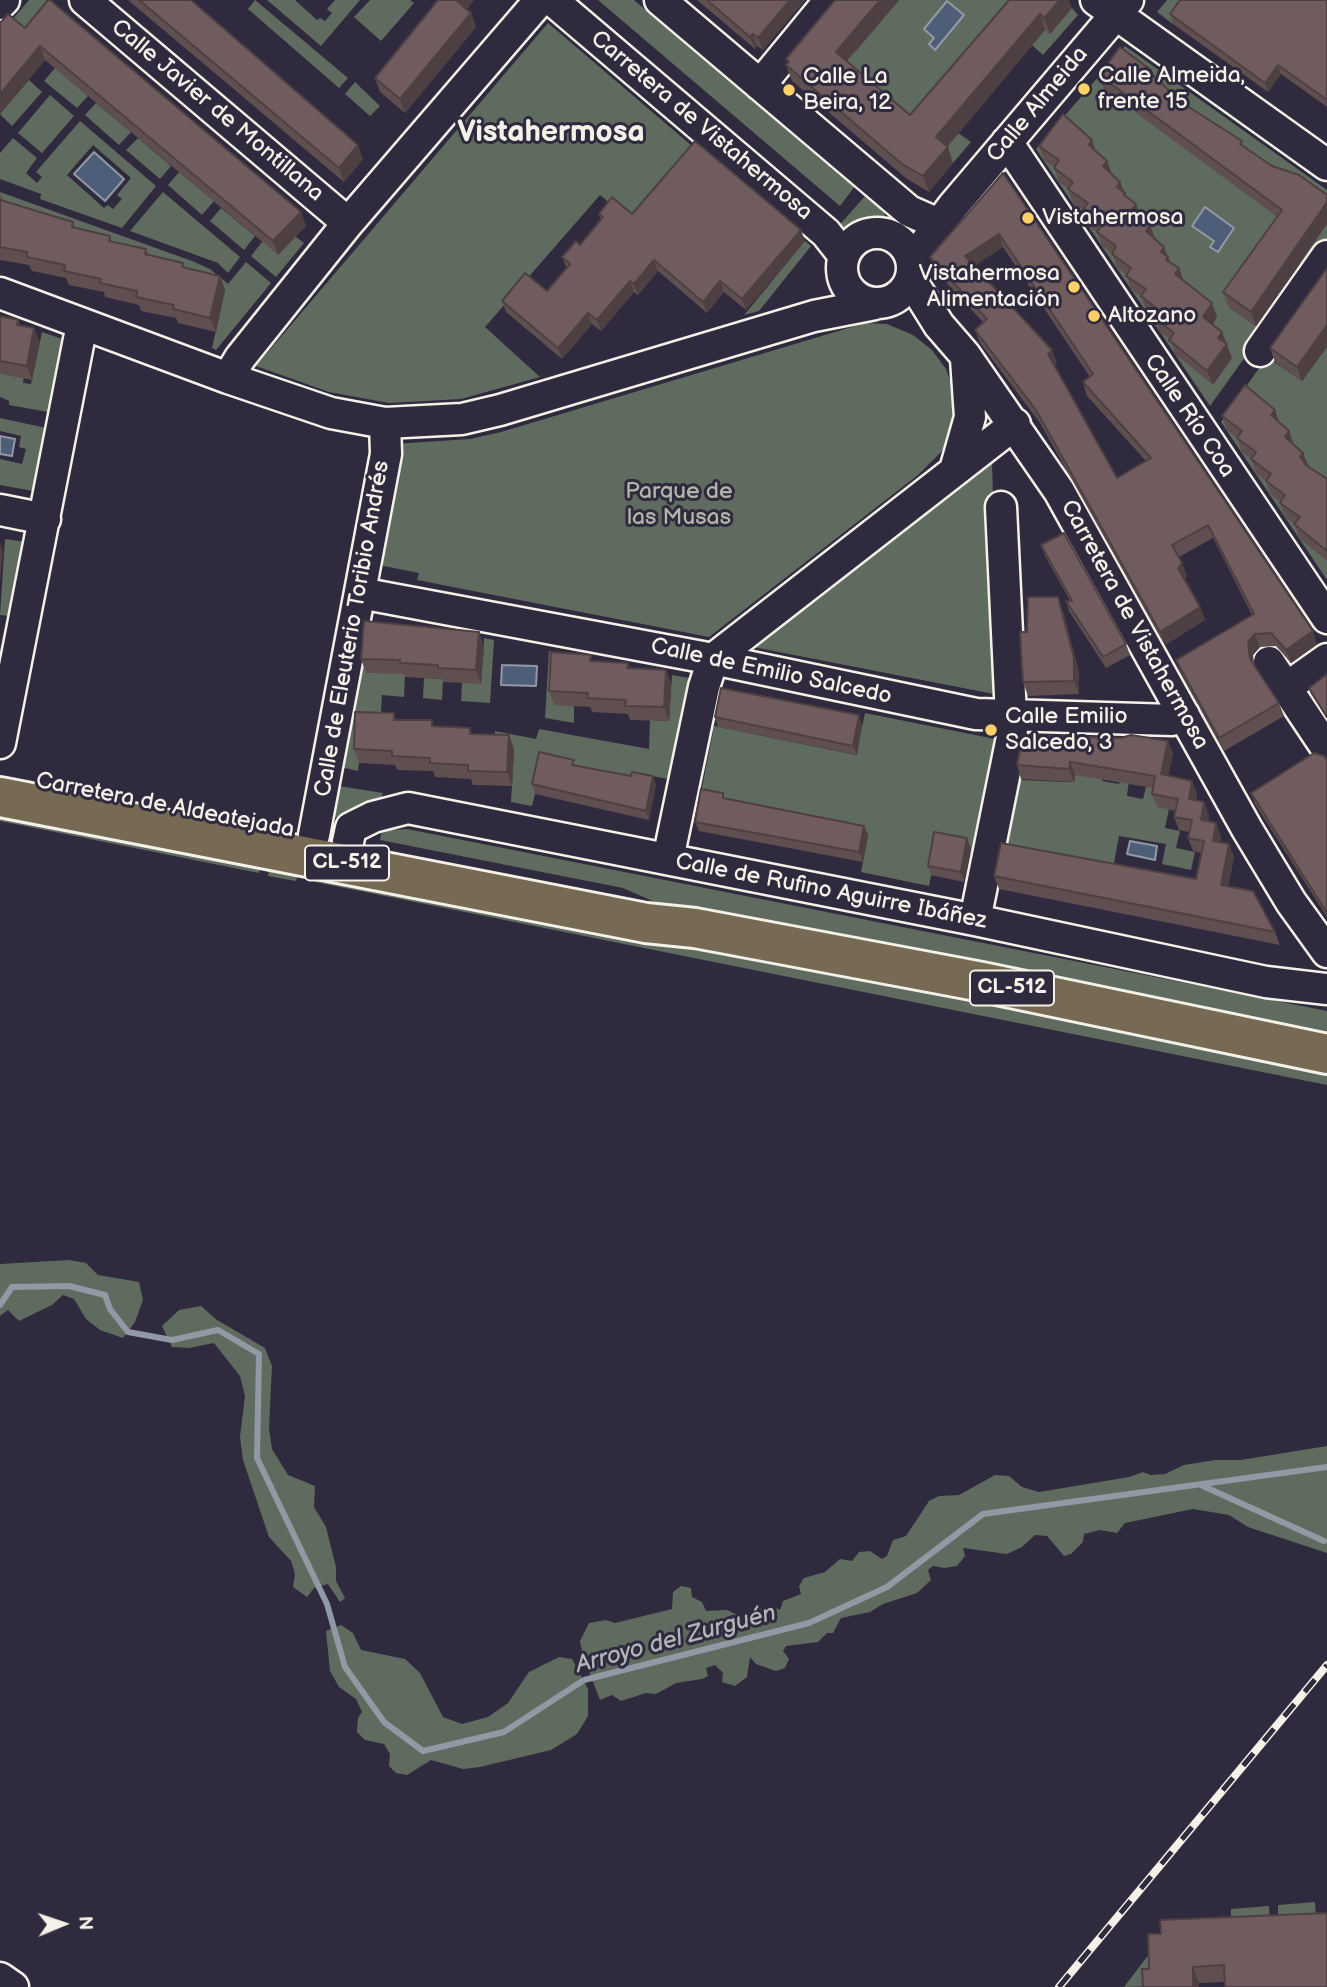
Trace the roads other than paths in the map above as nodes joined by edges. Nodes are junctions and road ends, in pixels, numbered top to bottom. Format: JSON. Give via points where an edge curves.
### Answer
{"nodes":[{"id":1,"x":4,"y":0,"type":"edge"},
{"id":2,"x":85,"y":0,"type":"edge"},
{"id":3,"x":540,"y":0,"type":"edge"},
{"id":4,"x":552,"y":0,"type":"edge"},
{"id":5,"x":660,"y":0,"type":"edge"},
{"id":6,"x":830,"y":0,"type":"edge"},
{"id":7,"x":0,"y":4,"type":"edge"},
{"id":8,"x":1113,"y":5,"type":"edge"},
{"id":9,"x":760,"y":85,"type":"junction"},
{"id":10,"x":1007,"y":142,"type":"junction"},
{"id":11,"x":1327,"y":165,"type":"edge"},
{"id":12,"x":883,"y":189,"type":"junction"},
{"id":13,"x":941,"y":216,"type":"junction"},
{"id":14,"x":348,"y":223,"type":"junction"},
{"id":15,"x":904,"y":254,"type":"junction"},
{"id":16,"x":1327,"y":256,"type":"edge"},
{"id":17,"x":844,"y":269,"type":"junction"},
{"id":18,"x":0,"y":293,"type":"edge"},
{"id":19,"x":880,"y":303,"type":"junction"},
{"id":20,"x":815,"y":316,"type":"junction"},
{"id":21,"x":82,"y":324,"type":"junction"},
{"id":22,"x":939,"y":325,"type":"junction"},
{"id":23,"x":1260,"y":351,"type":"dead end"},
{"id":24,"x":965,"y":355,"type":"junction"},
{"id":25,"x":228,"y":378,"type":"junction"},
{"id":26,"x":385,"y":423,"type":"junction"},
{"id":27,"x":1015,"y":424,"type":"junction"},
{"id":28,"x":956,"y":470,"type":"junction"},
{"id":29,"x":1001,"y":507,"type":"dead end"},
{"id":30,"x":0,"y":510,"type":"edge"},
{"id":31,"x":45,"y":519,"type":"junction"},
{"id":32,"x":360,"y":593,"type":"junction"},
{"id":33,"x":1327,"y":618,"type":"edge"},
{"id":34,"x":713,"y":659,"type":"junction"},
{"id":35,"x":1327,"y":659,"type":"edge"},
{"id":36,"x":1269,"y":662,"type":"dead end"},
{"id":37,"x":1286,"y":688,"type":"junction"},
{"id":38,"x":1184,"y":715,"type":"junction"},
{"id":39,"x":1012,"y":717,"type":"junction"},
{"id":40,"x":0,"y":743,"type":"edge"},
{"id":41,"x":1327,"y":750,"type":"edge"},
{"id":42,"x":0,"y":774,"type":"edge"},
{"id":43,"x":0,"y":797,"type":"edge"},
{"id":44,"x":331,"y":838,"type":"junction"},
{"id":45,"x":668,"y":859,"type":"junction"},
{"id":46,"x":467,"y":886,"type":"junction"},
{"id":47,"x":1291,"y":902,"type":"junction"},
{"id":48,"x":975,"y":920,"type":"junction"},
{"id":49,"x":695,"y":928,"type":"junction"},
{"id":50,"x":1327,"y":952,"type":"edge"},
{"id":51,"x":1290,"y":986,"type":"junction"},
{"id":52,"x":1327,"y":989,"type":"edge"},
{"id":53,"x":1327,"y":1054,"type":"edge"},
{"id":54,"x":0,"y":1978,"type":"edge"},
{"id":55,"x":13,"y":1987,"type":"edge"}],
"edges":[{"from":1,"to":7,"type":"street"},
{"from":2,"to":14,"type":"street","name":"Calle Javier de Montillana"},
{"from":3,"to":14,"type":"street"},
{"from":4,"to":17,"type":"street","name":"Carretera de Vistahermosa","via":[[835,241]]},
{"from":5,"to":9,"type":"street"},
{"from":6,"to":9,"type":"street"},
{"from":8,"to":10,"type":"street","name":"Calle Almeida"},
{"from":8,"to":11,"type":"street"},
{"from":9,"to":12,"type":"street"},
{"from":10,"to":13,"type":"street","name":"Calle Almeida"},
{"from":10,"to":33,"type":"street","name":"Calle Río Coa"},
{"from":12,"to":13,"type":"street","via":[[909,211]]},
{"from":12,"to":15,"type":"street","name":"Carretera de Vistahermosa"},
{"from":13,"to":15,"type":"street","name":"Calle Almeida"},
{"from":14,"to":25,"type":"street"},
{"from":15,"to":17,"type":"street","via":[[883,233],[859,237]]},
{"from":15,"to":19,"type":"street","via":[[902,294]]},
{"from":15,"to":22,"type":"street","name":"Carretera de Vistahermosa"},
{"from":16,"to":23,"type":"street"},
{"from":17,"to":19,"type":"street","via":[[851,292]]},
{"from":17,"to":20,"type":"street","via":[[834,299]]},
{"from":18,"to":21,"type":"street"},
{"from":19,"to":20,"type":"street"},
{"from":19,"to":22,"type":"street","name":"Carretera de Vistahermosa"},
{"from":20,"to":26,"type":"street","via":[[500,410],[462,419]]},
{"from":21,"to":25,"type":"street"},
{"from":21,"to":31,"type":"street"},
{"from":22,"to":24,"type":"street","name":"Carretera de Vistahermosa"},
{"from":24,"to":27,"type":"street","name":"Carretera de Vistahermosa"},
{"from":24,"to":28,"type":"street","via":[[970,417]]},
{"from":25,"to":26,"type":"street","via":[[331,413]]},
{"from":26,"to":32,"type":"street","name":"Calle de Eleuterio Toribio Andrés","via":[[386,454]]},
{"from":27,"to":28,"type":"street"},
{"from":27,"to":38,"type":"street","name":"Carretera de Vistahermosa","via":[[1059,491]]},
{"from":28,"to":34,"type":"street"},
{"from":29,"to":39,"type":"street"},
{"from":30,"to":31,"type":"street"},
{"from":31,"to":40,"type":"street"},
{"from":32,"to":34,"type":"street","name":"Calle de Emilio Salcedo"},
{"from":32,"to":44,"type":"street","name":"Calle de Eleuterio Toribio Andrés"},
{"from":34,"to":39,"type":"street","name":"Calle de Emilio Salcedo","via":[[976,715]]},
{"from":34,"to":45,"type":"street"},
{"from":35,"to":37,"type":"street"},
{"from":36,"to":37,"type":"street"},
{"from":37,"to":41,"type":"street"},
{"from":38,"to":39,"type":"street","name":"Calle de Emilio Salcedo","via":[[1172,720]]},
{"from":38,"to":47,"type":"street","name":"Carretera de Vistahermosa"},
{"from":39,"to":48,"type":"street","via":[[1012,737]]},
{"from":42,"to":44,"type":"main road","name":"Carretera de Aldeatejada","number":"CL-512"},
{"from":43,"to":46,"type":"main road","name":"Carretera de Aldeatejada","number":"CL-512"},
{"from":44,"to":45,"type":"street","name":"Calle de Rufino Aguirre Ibáñez","via":[[373,817],[408,808]]},
{"from":44,"to":46,"type":"main road","via":[[359,854],[431,869]]},
{"from":44,"to":49,"type":"main road","name":"Carretera de Aldeatejada","number":"CL-512","via":[[615,893]]},
{"from":45,"to":48,"type":"street","name":"Calle de Rufino Aguirre Ibáñez"},
{"from":46,"to":49,"type":"main road","name":"Carretera de Aldeatejada","number":"CL-512","via":[[646,923]]},
{"from":47,"to":50,"type":"street","name":"Carretera de Vistahermosa"},
{"from":47,"to":51,"type":"street","name":"Carretera de Vistahermosa","via":[[1315,955],[1315,966],[1309,977]]},
{"from":48,"to":51,"type":"street","name":"Calle de Rufino Aguirre Ibáñez"},
{"from":49,"to":53,"type":"main road","name":"Carretera de Aldeatejada","number":"CL-512"},
{"from":51,"to":52,"type":"street","name":"Calle de Rufino Aguirre Ibáñez"},
{"from":54,"to":55,"type":"street"}]}
